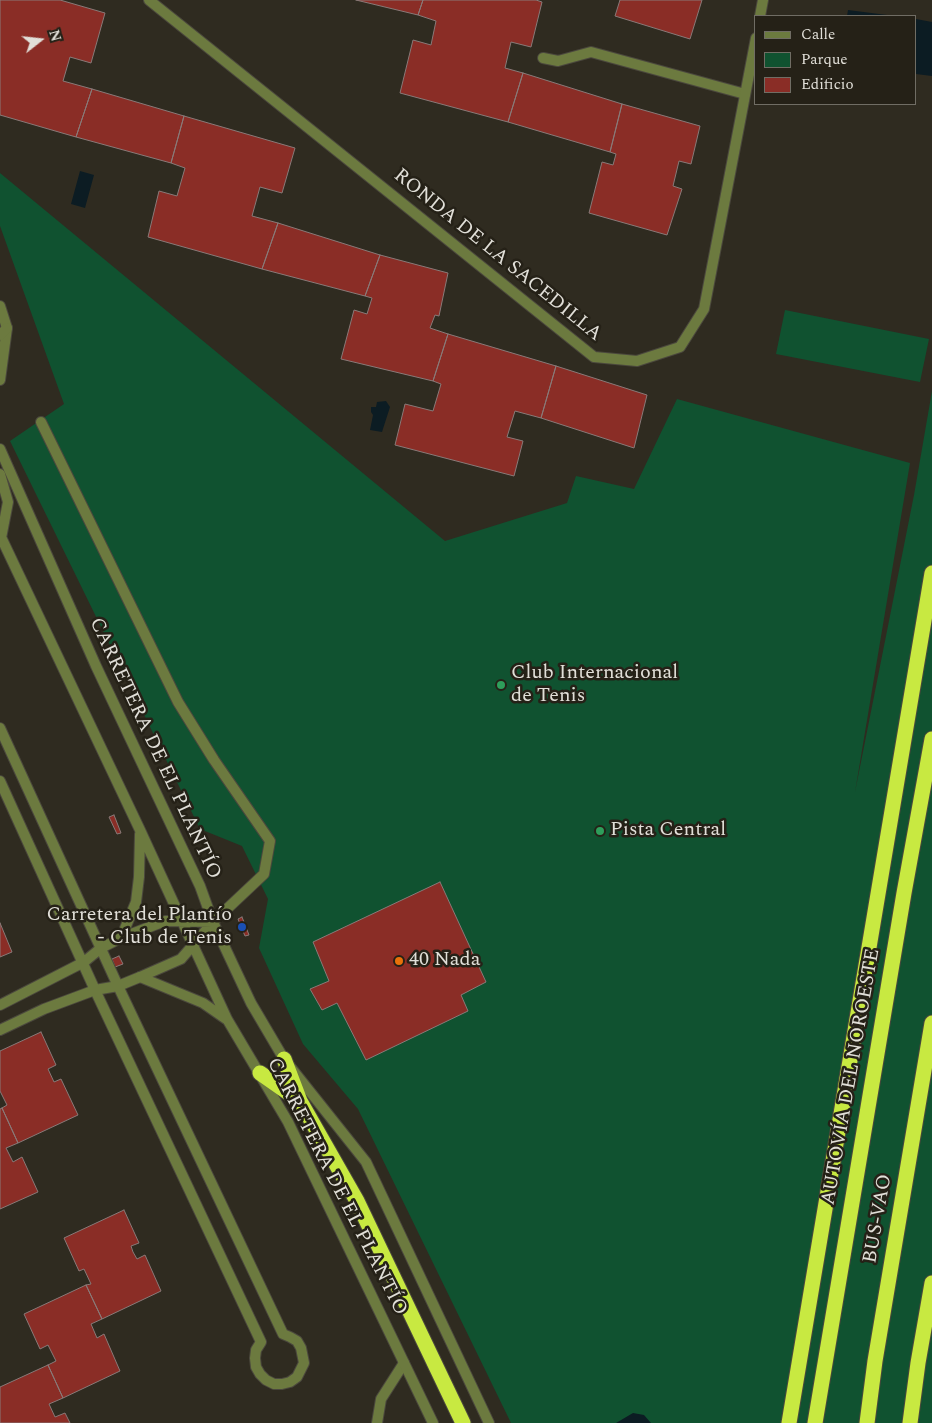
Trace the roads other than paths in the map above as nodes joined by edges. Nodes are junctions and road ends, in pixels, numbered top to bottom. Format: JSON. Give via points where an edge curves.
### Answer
{"nodes":[{"id":1,"x":149,"y":0,"type":"edge"},
{"id":2,"x":763,"y":0,"type":"edge"},
{"id":3,"x":760,"y":15,"type":"edge"},
{"id":4,"x":754,"y":48,"type":"edge"},
{"id":5,"x":543,"y":58,"type":"dead end"},
{"id":6,"x":745,"y":94,"type":"junction"},
{"id":7,"x":0,"y":306,"type":"edge"},
{"id":8,"x":4,"y":332,"type":"edge"},
{"id":9,"x":0,"y":380,"type":"edge"},
{"id":10,"x":40,"y":422,"type":"dead end"},
{"id":11,"x":0,"y":449,"type":"edge"},
{"id":12,"x":0,"y":474,"type":"edge"},
{"id":13,"x":1,"y":536,"type":"edge"},
{"id":14,"x":932,"y":573,"type":"edge"},
{"id":15,"x":0,"y":728,"type":"edge"},
{"id":16,"x":932,"y":739,"type":"edge"},
{"id":17,"x":0,"y":781,"type":"edge"},
{"id":18,"x":140,"y":830,"type":"junction"},
{"id":19,"x":182,"y":921,"type":"junction"},
{"id":20,"x":213,"y":922,"type":"junction"},
{"id":21,"x":121,"y":938,"type":"junction"},
{"id":22,"x":192,"y":946,"type":"junction"},
{"id":23,"x":101,"y":948,"type":"junction"},
{"id":24,"x":84,"y":962,"type":"junction"},
{"id":25,"x":140,"y":977,"type":"junction"},
{"id":26,"x":118,"y":986,"type":"junction"},
{"id":27,"x":95,"y":990,"type":"junction"},
{"id":28,"x":0,"y":1005,"type":"edge"},
{"id":29,"x":227,"y":1019,"type":"junction"},
{"id":30,"x":932,"y":1023,"type":"edge"},
{"id":31,"x":0,"y":1030,"type":"edge"},
{"id":32,"x":284,"y":1059,"type":"junction"},
{"id":33,"x":260,"y":1073,"type":"junction"},
{"id":34,"x":300,"y":1101,"type":"junction"},
{"id":35,"x":932,"y":1283,"type":"edge"},
{"id":36,"x":404,"y":1363,"type":"junction"},
{"id":37,"x":377,"y":1423,"type":"edge"},
{"id":38,"x":433,"y":1423,"type":"edge"},
{"id":39,"x":463,"y":1423,"type":"edge"},
{"id":40,"x":489,"y":1423,"type":"edge"},
{"id":41,"x":789,"y":1423,"type":"edge"},
{"id":42,"x":815,"y":1423,"type":"edge"},
{"id":43,"x":867,"y":1423,"type":"edge"},
{"id":44,"x":910,"y":1423,"type":"edge"}],
"edges":[{"from":1,"to":6,"type":"street","name":"RONDA DE LA SACEDILLA","via":[[594,357],[637,361],[680,347],[704,309]]},
{"from":2,"to":3,"type":"street"},
{"from":4,"to":6,"type":"street","name":"RONDA DE LA SACEDILLA"},
{"from":5,"to":6,"type":"street","via":[[558,61],[591,52]]},
{"from":7,"to":8,"type":"street"},
{"from":8,"to":9,"type":"street"},
{"from":10,"to":20,"type":"street","via":[[178,702],[270,841],[264,874]]},
{"from":11,"to":20,"type":"street","name":"CARRETERA DE EL PLANTÍO","via":[[96,666],[200,886]]},
{"from":12,"to":13,"type":"street","via":[[8,502]]},
{"from":13,"to":18,"type":"street","name":"CARRETERA DE EL PLANTÍO"},
{"from":14,"to":41,"type":"highway"},
{"from":15,"to":23,"type":"street"},
{"from":16,"to":42,"type":"highway","name":"AUTOVÍA DEL NOROESTE"},
{"from":17,"to":24,"type":"street"},
{"from":18,"to":19,"type":"street","name":"CARRETERA DE EL PLANTÍO"},
{"from":18,"to":21,"type":"street","via":[[136,902]]},
{"from":19,"to":20,"type":"street"},
{"from":19,"to":21,"type":"street","via":[[165,921]]},
{"from":19,"to":22,"type":"street","name":"CARRETERA DE EL PLANTÍO"},
{"from":20,"to":22,"type":"street"},
{"from":20,"to":32,"type":"street","name":"CARRETERA DE EL PLANTÍO","via":[[251,1003]]},
{"from":21,"to":23,"type":"street"},
{"from":22,"to":25,"type":"street","via":[[181,959]]},
{"from":22,"to":29,"type":"street","name":"CARRETERA DE EL PLANTÍO"},
{"from":23,"to":24,"type":"street"},
{"from":23,"to":26,"type":"street"},
{"from":24,"to":27,"type":"street"},
{"from":24,"to":28,"type":"street"},
{"from":25,"to":26,"type":"street"},
{"from":25,"to":29,"type":"street","via":[[203,1003]]},
{"from":26,"to":27,"type":"street"},
{"from":26,"to":27,"type":"street","via":[[283,1334],[297,1341],[301,1348],[304,1363],[297,1377],[290,1382],[274,1384],[266,1380],[256,1367],[254,1358],[261,1342]]},
{"from":27,"to":31,"type":"street"},
{"from":29,"to":33,"type":"street","name":"CARRETERA DE EL PLANTÍO"},
{"from":30,"to":43,"type":"highway","name":"BUS-VAO"},
{"from":32,"to":34,"type":"highway"},
{"from":32,"to":40,"type":"street","name":"CARRETERA DE EL PLANTÍO","via":[[366,1162]]},
{"from":33,"to":34,"type":"highway"},
{"from":33,"to":36,"type":"street","name":"CARRETERA DE EL PLANTÍO","via":[[288,1122]]},
{"from":34,"to":39,"type":"highway","via":[[357,1202]]},
{"from":35,"to":44,"type":"highway"},
{"from":36,"to":37,"type":"street","via":[[381,1399]]},
{"from":36,"to":38,"type":"street","name":"CARRETERA DE EL PLANTÍO"}]}
